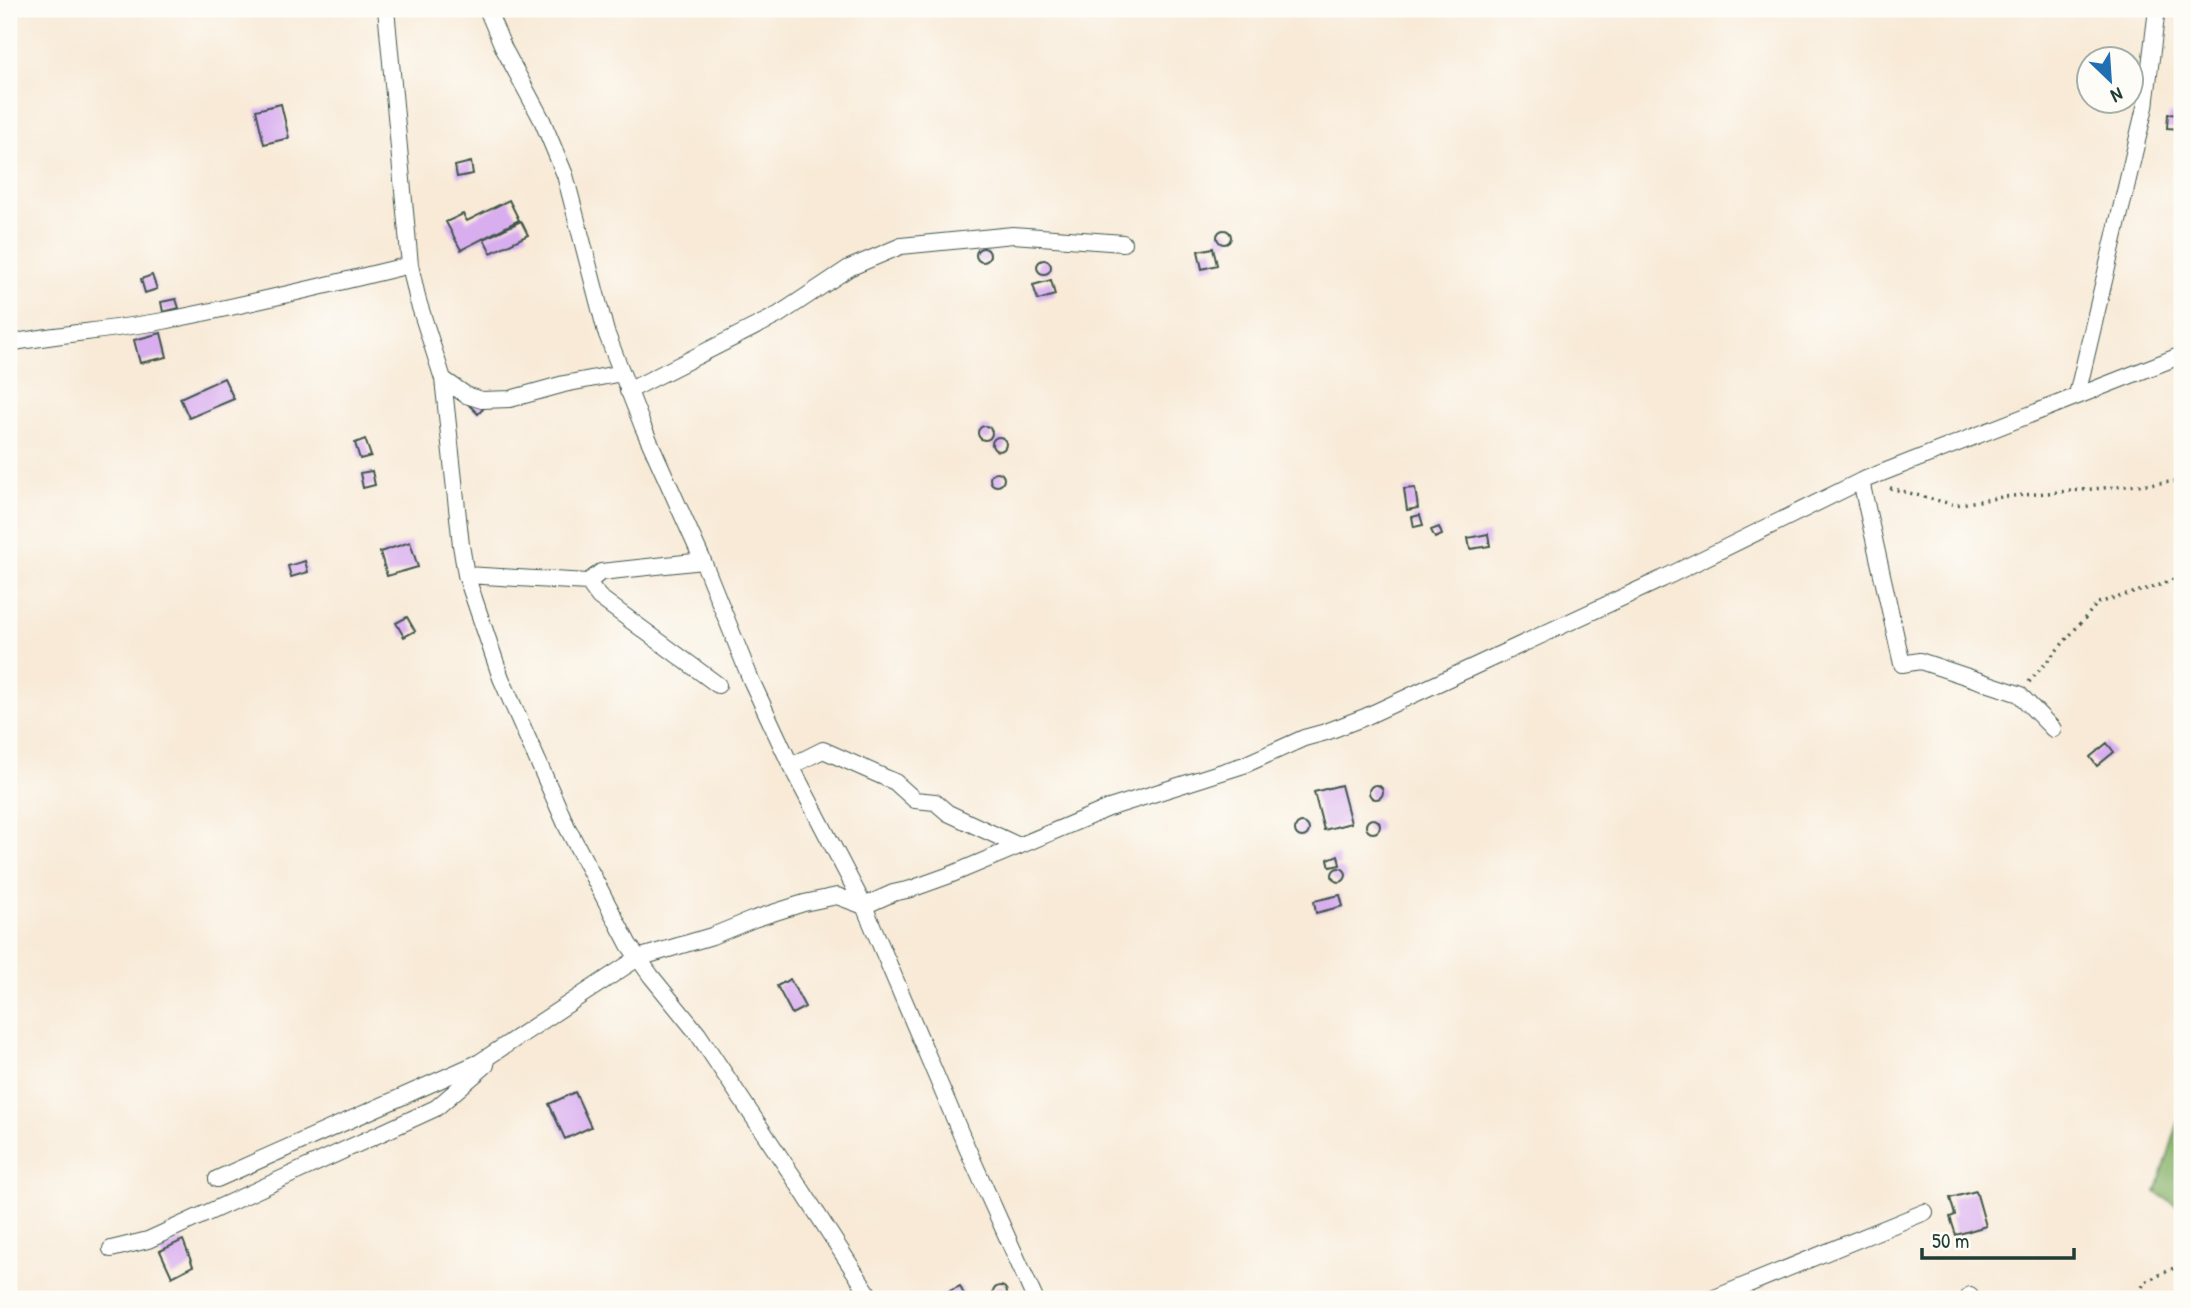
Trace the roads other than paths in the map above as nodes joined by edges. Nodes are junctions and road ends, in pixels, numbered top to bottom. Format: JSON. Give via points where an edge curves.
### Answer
{"nodes":[{"id":1,"x":386,"y":9,"type":"edge"},
{"id":2,"x":487,"y":9,"type":"edge"},
{"id":3,"x":2157,"y":9,"type":"edge"},
{"id":4,"x":1123,"y":243,"type":"dead end"},
{"id":5,"x":410,"y":265,"type":"junction"},
{"id":6,"x":9,"y":343,"type":"edge"},
{"id":7,"x":2182,"y":355,"type":"edge"},
{"id":8,"x":622,"y":373,"type":"junction"},
{"id":9,"x":443,"y":379,"type":"junction"},
{"id":10,"x":628,"y":391,"type":"junction"},
{"id":11,"x":2077,"y":395,"type":"junction"},
{"id":12,"x":1861,"y":481,"type":"junction"},
{"id":13,"x":703,"y":561,"type":"junction"},
{"id":14,"x":466,"y":575,"type":"junction"},
{"id":15,"x":587,"y":582,"type":"junction"},
{"id":16,"x":718,"y":685,"type":"dead end"},
{"id":17,"x":2053,"y":729,"type":"dead end"},
{"id":18,"x":791,"y":766,"type":"junction"},
{"id":19,"x":1019,"y":846,"type":"junction"},
{"id":20,"x":864,"y":906,"type":"junction"},
{"id":21,"x":638,"y":958,"type":"junction"},
{"id":22,"x":520,"y":1036,"type":"junction"},
{"id":23,"x":217,"y":1179,"type":"dead end"},
{"id":24,"x":1925,"y":1212,"type":"dead end"},
{"id":25,"x":111,"y":1249,"type":"dead end"},
{"id":26,"x":872,"y":1299,"type":"edge"},
{"id":27,"x":1034,"y":1299,"type":"edge"},
{"id":28,"x":1712,"y":1299,"type":"edge"}],
"edges":[{"from":1,"to":5,"type":"street"},
{"from":2,"to":8,"type":"street","via":[[565,175],[606,332]]},
{"from":3,"to":11,"type":"street","via":[[2145,107]]},
{"from":4,"to":10,"type":"street","via":[[1013,235],[901,246],[849,268],[778,315]]},
{"from":5,"to":6,"type":"street","via":[[256,303]]},
{"from":5,"to":9,"type":"street"},
{"from":7,"to":11,"type":"street"},
{"from":8,"to":9,"type":"street","via":[[510,399],[482,400]]},
{"from":8,"to":10,"type":"street"},
{"from":9,"to":14,"type":"street"},
{"from":10,"to":13,"type":"street"},
{"from":11,"to":12,"type":"street"},
{"from":12,"to":17,"type":"street","via":[[1902,664],[1920,661],[2019,694]]},
{"from":12,"to":19,"type":"street","via":[[1687,568],[1385,708],[1244,765],[1109,808]]},
{"from":13,"to":15,"type":"street","via":[[601,572]]},
{"from":13,"to":18,"type":"street"},
{"from":14,"to":15,"type":"street"},
{"from":14,"to":21,"type":"street","via":[[501,678],[567,827]]},
{"from":15,"to":16,"type":"street","via":[[599,597]]},
{"from":18,"to":19,"type":"street","via":[[823,750],[895,782],[915,800],[935,802],[948,813]]},
{"from":18,"to":20,"type":"street"},
{"from":19,"to":20,"type":"street"},
{"from":20,"to":21,"type":"street","via":[[837,896],[804,903]]},
{"from":20,"to":27,"type":"street"},
{"from":21,"to":22,"type":"street"},
{"from":21,"to":26,"type":"street","via":[[698,1034]]},
{"from":22,"to":23,"type":"street","via":[[480,1062]]},
{"from":22,"to":25,"type":"street","via":[[436,1108],[148,1240]]},
{"from":24,"to":28,"type":"street"}]}
